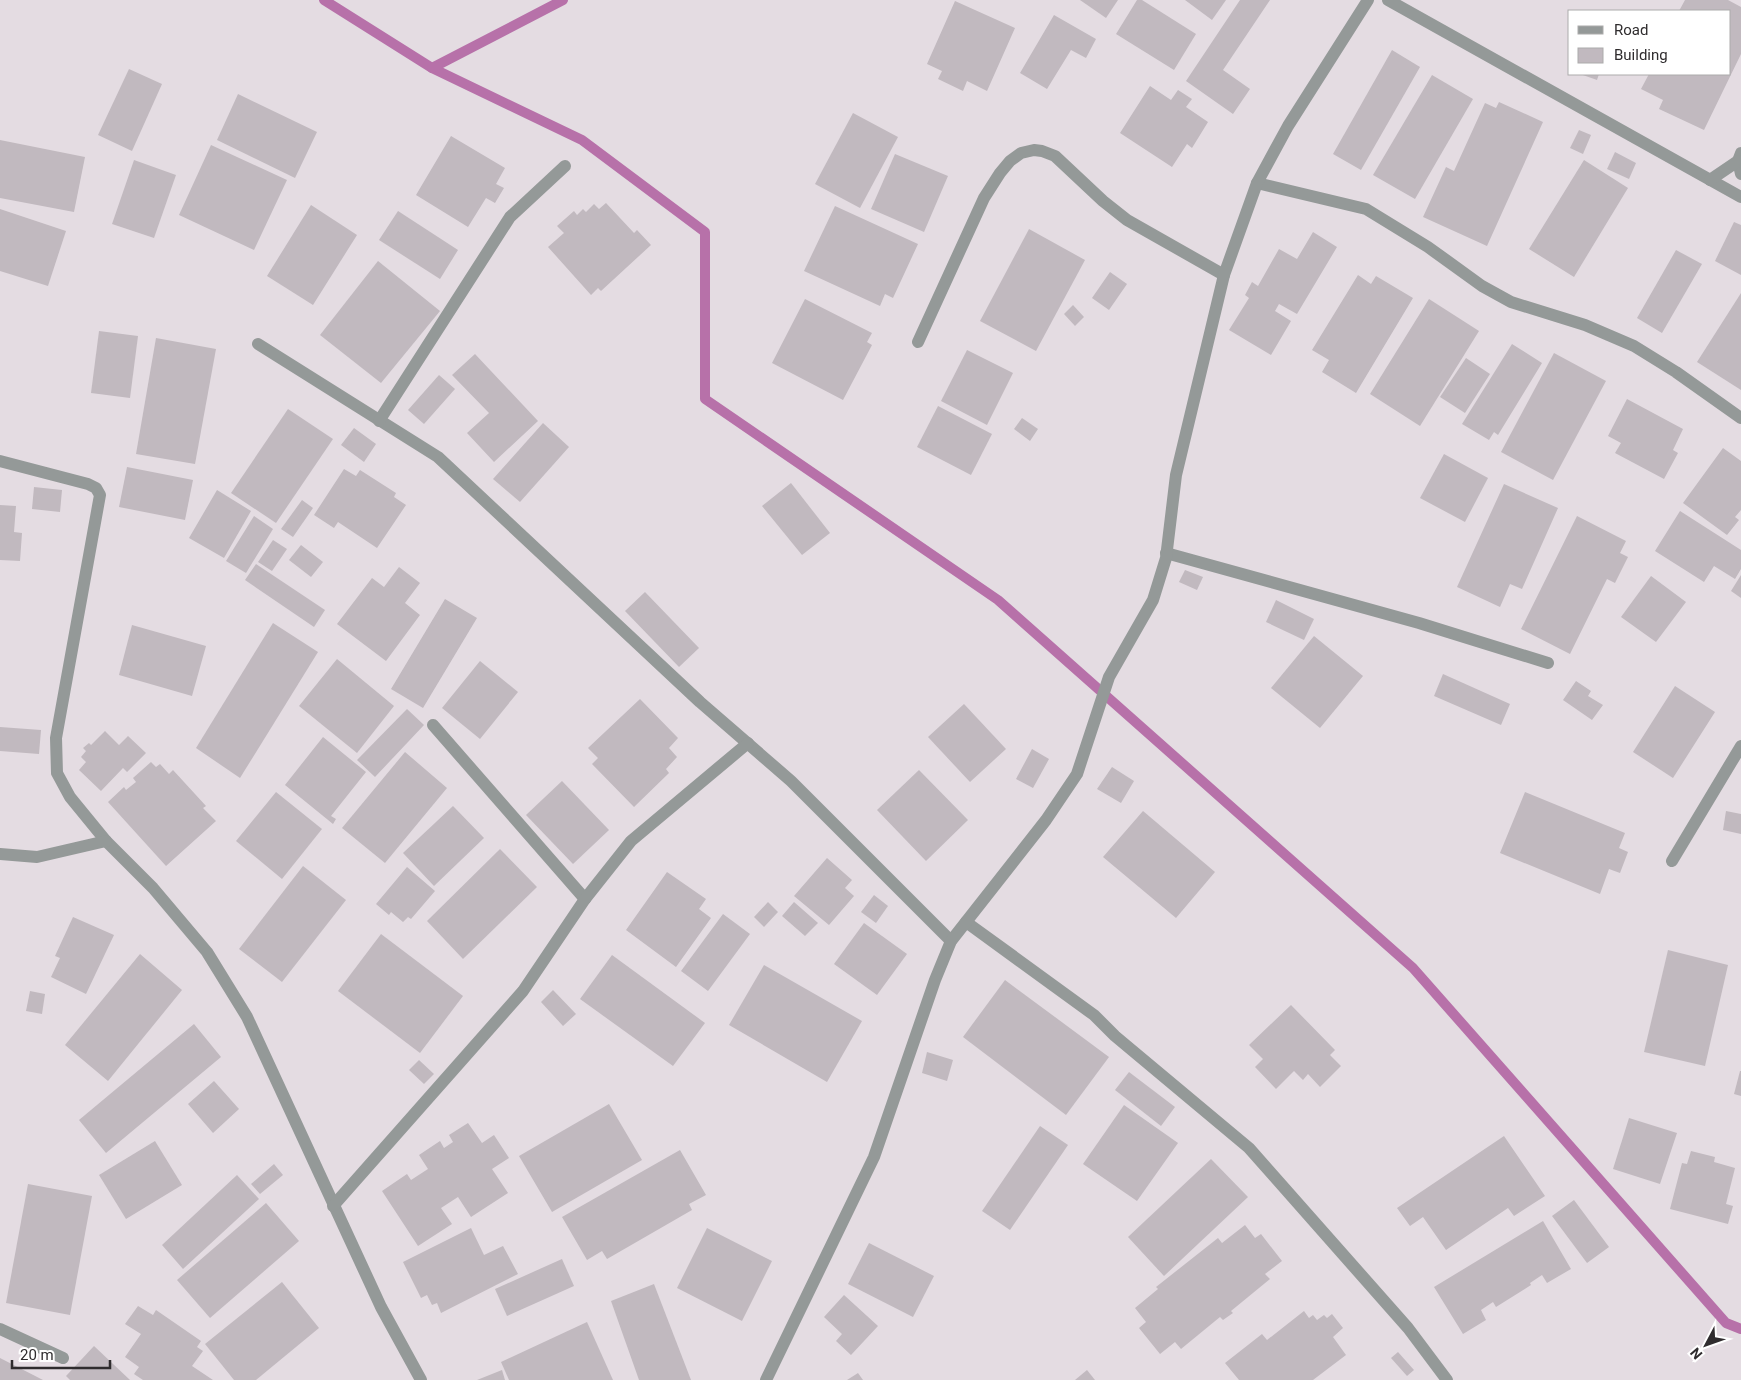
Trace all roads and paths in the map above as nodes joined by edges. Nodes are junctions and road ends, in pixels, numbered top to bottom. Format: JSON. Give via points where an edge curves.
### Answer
{"nodes":[{"id":1,"x":1368,"y":0,"type":"edge"},
{"id":2,"x":1388,"y":0,"type":"edge"},
{"id":3,"x":1740,"y":163,"type":"edge"},
{"id":4,"x":564,"y":166,"type":"dead end"},
{"id":5,"x":1710,"y":180,"type":"junction"},
{"id":6,"x":1257,"y":183,"type":"junction"},
{"id":7,"x":1741,"y":197,"type":"edge"},
{"id":8,"x":1224,"y":275,"type":"junction"},
{"id":9,"x":918,"y":342,"type":"dead end"},
{"id":10,"x":258,"y":344,"type":"dead end"},
{"id":11,"x":1741,"y":418,"type":"edge"},
{"id":12,"x":380,"y":421,"type":"junction"},
{"id":13,"x":0,"y":461,"type":"edge"},
{"id":14,"x":1166,"y":553,"type":"junction"},
{"id":15,"x":1548,"y":663,"type":"dead end"},
{"id":16,"x":433,"y":725,"type":"dead end"},
{"id":17,"x":748,"y":743,"type":"junction"},
{"id":18,"x":1741,"y":746,"type":"edge"},
{"id":19,"x":106,"y":841,"type":"junction"},
{"id":20,"x":0,"y":854,"type":"edge"},
{"id":21,"x":1672,"y":861,"type":"dead end"},
{"id":22,"x":585,"y":899,"type":"junction"},
{"id":23,"x":966,"y":922,"type":"junction"},
{"id":24,"x":951,"y":941,"type":"junction"},
{"id":25,"x":333,"y":1206,"type":"junction"},
{"id":26,"x":0,"y":1329,"type":"edge"},
{"id":27,"x":63,"y":1358,"type":"dead end"},
{"id":28,"x":421,"y":1380,"type":"edge"},
{"id":29,"x":766,"y":1380,"type":"edge"},
{"id":30,"x":1447,"y":1380,"type":"edge"}],
"edges":[{"from":1,"to":6,"type":"street","via":[[1288,126]]},
{"from":2,"to":5,"type":"street"},
{"from":3,"to":5,"type":"street"},
{"from":4,"to":12,"type":"street","via":[[510,217]]},
{"from":5,"to":7,"type":"street"},
{"from":6,"to":8,"type":"street"},
{"from":6,"to":11,"type":"street","via":[[1366,209],[1511,302],[1585,324],[1634,346]]},
{"from":8,"to":9,"type":"street","via":[[1127,220],[1055,156],[1034,150],[1021,153],[1010,161],[984,198]]},
{"from":8,"to":14,"type":"street","via":[[1176,475]]},
{"from":10,"to":12,"type":"street"},
{"from":12,"to":17,"type":"street","via":[[438,458]]},
{"from":13,"to":19,"type":"street","via":[[88,484],[100,495],[56,738],[57,773],[70,797]]},
{"from":14,"to":15,"type":"street","via":[[1419,623]]},
{"from":14,"to":23,"type":"street","via":[[1153,600],[1109,677],[1078,774]]},
{"from":16,"to":22,"type":"street"},
{"from":17,"to":22,"type":"street","via":[[631,841]]},
{"from":17,"to":24,"type":"street"},
{"from":18,"to":21,"type":"street"},
{"from":19,"to":20,"type":"street","via":[[37,857]]},
{"from":19,"to":25,"type":"street","via":[[153,888],[207,952],[247,1017]]},
{"from":22,"to":25,"type":"street","via":[[523,991]]},
{"from":23,"to":24,"type":"street"},
{"from":23,"to":30,"type":"street","via":[[1094,1015],[1249,1148],[1408,1328]]},
{"from":24,"to":29,"type":"street","via":[[874,1157]]},
{"from":25,"to":28,"type":"street"},
{"from":26,"to":27,"type":"street"}]}
